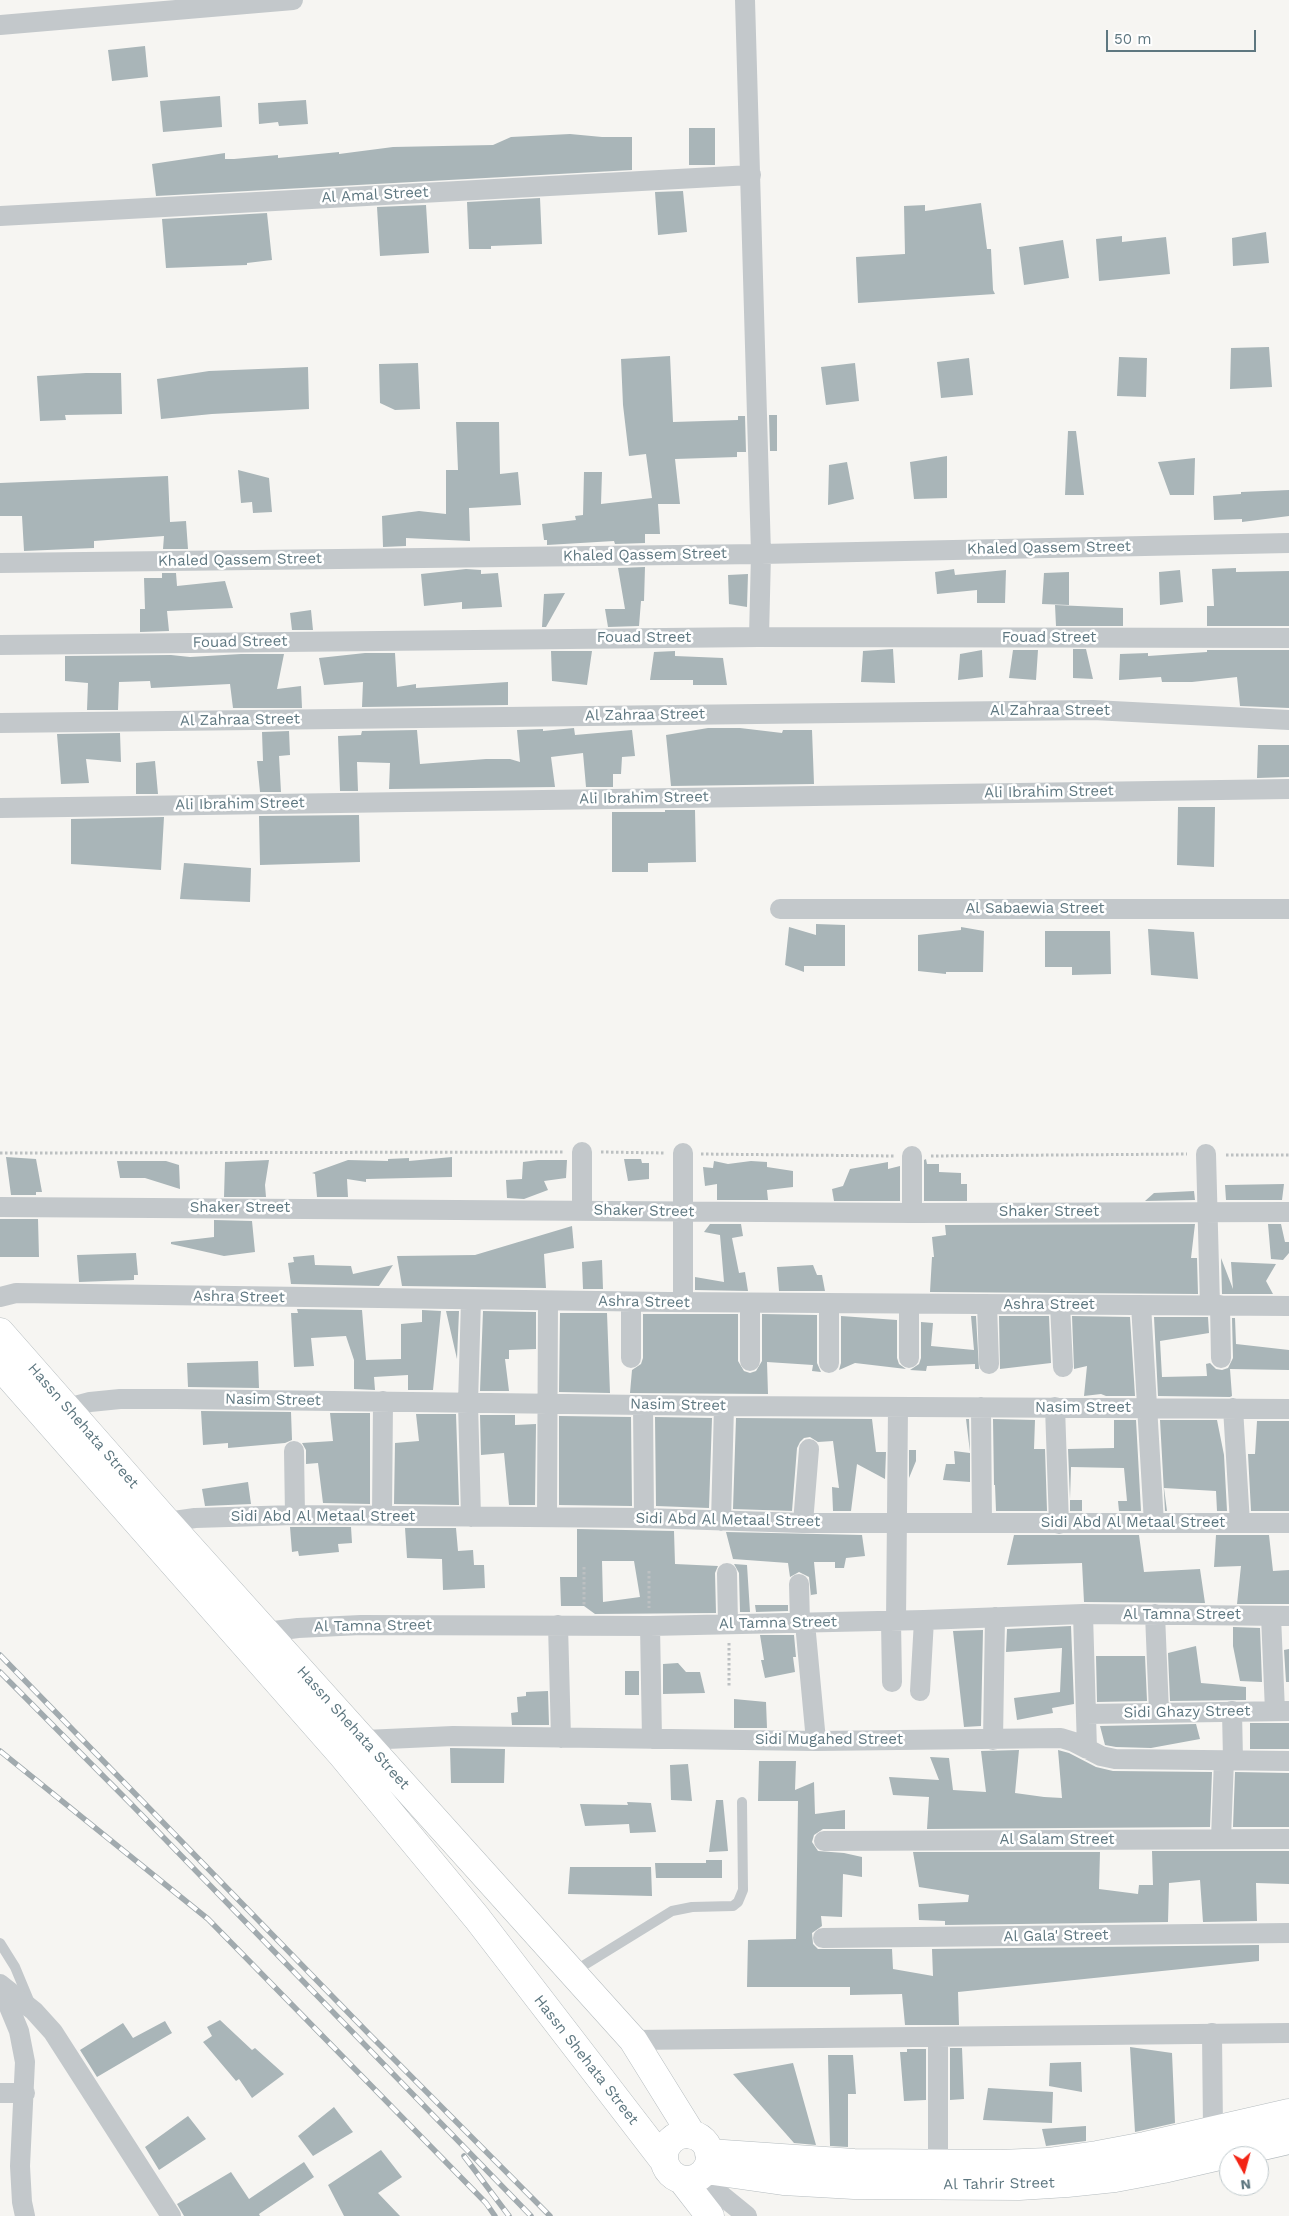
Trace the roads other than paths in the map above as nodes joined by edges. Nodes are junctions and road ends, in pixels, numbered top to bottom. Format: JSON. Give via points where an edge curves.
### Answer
{"nodes":[{"id":1,"x":293,"y":0,"type":"edge"},
{"id":2,"x":745,"y":0,"type":"edge"},
{"id":3,"x":0,"y":25,"type":"edge"},
{"id":4,"x":751,"y":175,"type":"junction"},
{"id":5,"x":0,"y":216,"type":"edge"},
{"id":6,"x":1289,"y":543,"type":"edge"},
{"id":7,"x":760,"y":554,"type":"junction"},
{"id":8,"x":0,"y":563,"type":"edge"},
{"id":9,"x":759,"y":637,"type":"junction"},
{"id":10,"x":1289,"y":638,"type":"edge"},
{"id":11,"x":0,"y":644,"type":"edge"},
{"id":12,"x":1289,"y":720,"type":"edge"},
{"id":13,"x":0,"y":723,"type":"edge"},
{"id":14,"x":1289,"y":789,"type":"edge"},
{"id":15,"x":0,"y":808,"type":"edge"},
{"id":16,"x":780,"y":909,"type":"dead end"},
{"id":17,"x":1289,"y":909,"type":"edge"},
{"id":18,"x":582,"y":1152,"type":"road end"},
{"id":19,"x":683,"y":1153,"type":"road end"},
{"id":20,"x":1206,"y":1154,"type":"road end"},
{"id":21,"x":912,"y":1156,"type":"road end"},
{"id":22,"x":0,"y":1207,"type":"edge"},
{"id":23,"x":582,"y":1211,"type":"junction"},
{"id":24,"x":683,"y":1212,"type":"junction"},
{"id":25,"x":1208,"y":1212,"type":"junction"},
{"id":26,"x":1289,"y":1212,"type":"edge"},
{"id":27,"x":912,"y":1213,"type":"junction"},
{"id":28,"x":0,"y":1297,"type":"edge"},
{"id":29,"x":471,"y":1300,"type":"junction"},
{"id":30,"x":548,"y":1301,"type":"junction"},
{"id":31,"x":630,"y":1302,"type":"junction"},
{"id":32,"x":683,"y":1302,"type":"junction"},
{"id":33,"x":750,"y":1303,"type":"junction"},
{"id":34,"x":829,"y":1303,"type":"junction"},
{"id":35,"x":909,"y":1304,"type":"junction"},
{"id":36,"x":988,"y":1304,"type":"junction"},
{"id":37,"x":1060,"y":1305,"type":"junction"},
{"id":38,"x":1141,"y":1305,"type":"junction"},
{"id":39,"x":1215,"y":1305,"type":"junction"},
{"id":40,"x":1289,"y":1306,"type":"edge"},
{"id":41,"x":0,"y":1332,"type":"edge"},
{"id":42,"x":631,"y":1358,"type":"dead end"},
{"id":43,"x":909,"y":1358,"type":"dead end"},
{"id":44,"x":1221,"y":1358,"type":"dead end"},
{"id":45,"x":750,"y":1361,"type":"dead end"},
{"id":46,"x":829,"y":1363,"type":"dead end"},
{"id":47,"x":989,"y":1364,"type":"dead end"},
{"id":48,"x":0,"y":1366,"type":"edge"},
{"id":49,"x":1063,"y":1367,"type":"dead end"},
{"id":50,"x":382,"y":1401,"type":"junction"},
{"id":51,"x":468,"y":1403,"type":"junction"},
{"id":52,"x":548,"y":1404,"type":"junction"},
{"id":53,"x":643,"y":1405,"type":"junction"},
{"id":54,"x":724,"y":1406,"type":"junction"},
{"id":55,"x":898,"y":1407,"type":"junction"},
{"id":56,"x":981,"y":1407,"type":"junction"},
{"id":57,"x":1055,"y":1407,"type":"junction"},
{"id":58,"x":68,"y":1408,"type":"junction"},
{"id":59,"x":1146,"y":1408,"type":"junction"},
{"id":60,"x":1233,"y":1408,"type":"junction"},
{"id":61,"x":1289,"y":1409,"type":"edge"},
{"id":62,"x":809,"y":1449,"type":"dead end"},
{"id":63,"x":294,"y":1451,"type":"dead end"},
{"id":64,"x":295,"y":1515,"type":"junction"},
{"id":65,"x":382,"y":1516,"type":"junction"},
{"id":66,"x":471,"y":1516,"type":"junction"},
{"id":67,"x":547,"y":1517,"type":"junction"},
{"id":68,"x":644,"y":1518,"type":"junction"},
{"id":69,"x":721,"y":1521,"type":"junction"},
{"id":70,"x":167,"y":1522,"type":"junction"},
{"id":71,"x":803,"y":1522,"type":"junction"},
{"id":72,"x":897,"y":1523,"type":"junction"},
{"id":73,"x":982,"y":1523,"type":"junction"},
{"id":74,"x":1154,"y":1523,"type":"junction"},
{"id":75,"x":1240,"y":1523,"type":"junction"},
{"id":76,"x":1289,"y":1523,"type":"edge"},
{"id":77,"x":1059,"y":1524,"type":"junction"},
{"id":78,"x":727,"y":1573,"type":"dead end"},
{"id":79,"x":799,"y":1584,"type":"dead end"},
{"id":80,"x":1083,"y":1614,"type":"junction"},
{"id":81,"x":1155,"y":1614,"type":"junction"},
{"id":82,"x":1280,"y":1616,"type":"edge"},
{"id":83,"x":995,"y":1617,"type":"junction"},
{"id":84,"x":924,"y":1620,"type":"junction"},
{"id":85,"x":894,"y":1621,"type":"junction"},
{"id":86,"x":803,"y":1623,"type":"junction"},
{"id":87,"x":728,"y":1624,"type":"junction"},
{"id":88,"x":558,"y":1625,"type":"junction"},
{"id":89,"x":650,"y":1626,"type":"junction"},
{"id":90,"x":266,"y":1632,"type":"junction"},
{"id":91,"x":892,"y":1682,"type":"dead end"},
{"id":92,"x":920,"y":1691,"type":"dead end"},
{"id":93,"x":1232,"y":1711,"type":"junction"},
{"id":94,"x":1282,"y":1711,"type":"edge"},
{"id":95,"x":1159,"y":1712,"type":"junction"},
{"id":96,"x":1086,"y":1714,"type":"junction"},
{"id":97,"x":561,"y":1738,"type":"junction"},
{"id":98,"x":652,"y":1739,"type":"junction"},
{"id":99,"x":365,"y":1740,"type":"junction"},
{"id":100,"x":993,"y":1740,"type":"junction"},
{"id":101,"x":816,"y":1741,"type":"junction"},
{"id":102,"x":1087,"y":1749,"type":"junction"},
{"id":103,"x":343,"y":1756,"type":"junction"},
{"id":104,"x":1228,"y":1760,"type":"junction"},
{"id":105,"x":1289,"y":1761,"type":"edge"},
{"id":106,"x":742,"y":1802,"type":"dead end"},
{"id":107,"x":1221,"y":1838,"type":"junction"},
{"id":108,"x":1289,"y":1839,"type":"edge"},
{"id":109,"x":824,"y":1841,"type":"dead end"},
{"id":110,"x":505,"y":1896,"type":"junction"},
{"id":111,"x":477,"y":1918,"type":"junction"},
{"id":112,"x":1289,"y":1933,"type":"edge"},
{"id":113,"x":823,"y":1938,"type":"dead end"},
{"id":114,"x":0,"y":1943,"type":"edge"},
{"id":115,"x":572,"y":1972,"type":"junction"},
{"id":116,"x":2,"y":1995,"type":"edge"},
{"id":117,"x":34,"y":2011,"type":"junction"},
{"id":118,"x":1289,"y":2033,"type":"edge"},
{"id":119,"x":1212,"y":2034,"type":"junction"},
{"id":120,"x":938,"y":2038,"type":"junction"},
{"id":121,"x":633,"y":2040,"type":"junction"},
{"id":122,"x":0,"y":2093,"type":"edge"},
{"id":123,"x":25,"y":2093,"type":"junction"},
{"id":124,"x":1289,"y":2121,"type":"edge"},
{"id":125,"x":1213,"y":2130,"type":"junction"},
{"id":126,"x":692,"y":2163,"type":"junction"},
{"id":127,"x":938,"y":2163,"type":"junction"},
{"id":128,"x":854,"y":2174,"type":"junction"},
{"id":129,"x":25,"y":2216,"type":"edge"},
{"id":130,"x":171,"y":2216,"type":"edge"},
{"id":131,"x":710,"y":2216,"type":"edge"},
{"id":132,"x":747,"y":2216,"type":"edge"}],
"edges":[{"from":1,"to":3,"type":"street"},
{"from":2,"to":4,"type":"street"},
{"from":4,"to":5,"type":"street","name":"Al Amal Street"},
{"from":4,"to":7,"type":"street"},
{"from":6,"to":7,"type":"street","name":"Khaled Qassem Street"},
{"from":7,"to":8,"type":"street","name":"Khaled Qassem Street"},
{"from":7,"to":9,"type":"street"},
{"from":9,"to":10,"type":"street","name":"Fouad Street"},
{"from":9,"to":11,"type":"street","name":"Fouad Street"},
{"from":12,"to":13,"type":"street","name":"Al Zahraa Street","via":[[1076,710]]},
{"from":14,"to":15,"type":"street","name":"Ali Ibrahim Street"},
{"from":16,"to":17,"type":"street","name":"Al Sabaewia Street"},
{"from":18,"to":23,"type":"street"},
{"from":19,"to":24,"type":"street"},
{"from":20,"to":25,"type":"street"},
{"from":21,"to":27,"type":"street"},
{"from":22,"to":23,"type":"street","name":"Shaker Street"},
{"from":23,"to":24,"type":"street","name":"Shaker Street"},
{"from":24,"to":27,"type":"street","name":"Shaker Street"},
{"from":24,"to":32,"type":"street"},
{"from":25,"to":26,"type":"street","name":"Shaker Street"},
{"from":25,"to":27,"type":"street","name":"Shaker Street"},
{"from":25,"to":39,"type":"street"},
{"from":28,"to":29,"type":"street","name":"Ashra Street","via":[[16,1293]]},
{"from":29,"to":30,"type":"street","name":"Ashra Street"},
{"from":29,"to":51,"type":"street"},
{"from":30,"to":31,"type":"street","name":"Ashra Street"},
{"from":30,"to":52,"type":"street"},
{"from":31,"to":32,"type":"street","name":"Ashra Street"},
{"from":31,"to":42,"type":"street"},
{"from":32,"to":33,"type":"street","name":"Ashra Street"},
{"from":33,"to":34,"type":"street","name":"Ashra Street"},
{"from":33,"to":45,"type":"street"},
{"from":34,"to":35,"type":"street","name":"Ashra Street"},
{"from":34,"to":46,"type":"street"},
{"from":35,"to":36,"type":"street","name":"Ashra Street"},
{"from":35,"to":43,"type":"street"},
{"from":36,"to":37,"type":"street","name":"Ashra Street"},
{"from":36,"to":47,"type":"street"},
{"from":37,"to":38,"type":"street","name":"Ashra Street"},
{"from":37,"to":49,"type":"street"},
{"from":38,"to":39,"type":"street","name":"Ashra Street"},
{"from":38,"to":59,"type":"street"},
{"from":39,"to":40,"type":"street","name":"Ashra Street"},
{"from":39,"to":44,"type":"street"},
{"from":41,"to":58,"type":"main road","name":"Hassn Shehata Street"},
{"from":48,"to":103,"type":"main road","name":"Hassn Shehata Street"},
{"from":50,"to":51,"type":"street","name":"Nasim Street"},
{"from":50,"to":58,"type":"street","name":"Nasim Street","via":[[120,1399]]},
{"from":50,"to":65,"type":"street"},
{"from":51,"to":52,"type":"street","name":"Nasim Street"},
{"from":51,"to":66,"type":"street"},
{"from":52,"to":53,"type":"street","name":"Nasim Street"},
{"from":52,"to":67,"type":"street"},
{"from":53,"to":54,"type":"street","name":"Nasim Street"},
{"from":53,"to":68,"type":"street"},
{"from":54,"to":55,"type":"street","name":"Nasim Street"},
{"from":54,"to":69,"type":"street"},
{"from":55,"to":56,"type":"street","name":"Nasim Street"},
{"from":55,"to":72,"type":"street"},
{"from":56,"to":57,"type":"street","name":"Nasim Street"},
{"from":56,"to":73,"type":"street"},
{"from":57,"to":59,"type":"street","name":"Nasim Street"},
{"from":57,"to":77,"type":"street"},
{"from":58,"to":70,"type":"main road","name":"Hassn Shehata Street"},
{"from":59,"to":60,"type":"street","name":"Nasim Street"},
{"from":59,"to":74,"type":"street"},
{"from":60,"to":61,"type":"street","name":"Nasim Street"},
{"from":60,"to":75,"type":"street"},
{"from":62,"to":71,"type":"street"},
{"from":63,"to":64,"type":"street"},
{"from":64,"to":65,"type":"street","name":"Sidi Abd Al Metaal Street"},
{"from":64,"to":70,"type":"street","name":"Sidi Abd Al Metaal Street"},
{"from":65,"to":66,"type":"street","name":"Sidi Abd Al Metaal Street"},
{"from":66,"to":67,"type":"street","name":"Sidi Abd Al Metaal Street"},
{"from":67,"to":68,"type":"street","name":"Sidi Abd Al Metaal Street"},
{"from":68,"to":69,"type":"street","name":"Sidi Abd Al Metaal Street"},
{"from":69,"to":71,"type":"street","name":"Sidi Abd Al Metaal Street"},
{"from":70,"to":90,"type":"main road","name":"Hassn Shehata Street"},
{"from":71,"to":72,"type":"street","name":"Sidi Abd Al Metaal Street"},
{"from":72,"to":73,"type":"street","name":"Sidi Abd Al Metaal Street"},
{"from":72,"to":85,"type":"street"},
{"from":73,"to":77,"type":"street","name":"Sidi Abd Al Metaal Street"},
{"from":74,"to":75,"type":"street","name":"Sidi Abd Al Metaal Street"},
{"from":74,"to":77,"type":"street","name":"Sidi Abd Al Metaal Street"},
{"from":75,"to":76,"type":"street","name":"Sidi Abd Al Metaal Street"},
{"from":78,"to":87,"type":"street"},
{"from":79,"to":86,"type":"street"},
{"from":80,"to":81,"type":"street","name":"Al Tamna Street"},
{"from":80,"to":83,"type":"street","name":"Al Tamna Street"},
{"from":80,"to":96,"type":"street"},
{"from":81,"to":82,"type":"street","name":"Al Tamna Street"},
{"from":81,"to":95,"type":"street"},
{"from":82,"to":94,"type":"street"},
{"from":83,"to":84,"type":"street","name":"Al Tamna Street"},
{"from":83,"to":100,"type":"street"},
{"from":84,"to":85,"type":"street","name":"Al Tamna Street"},
{"from":84,"to":92,"type":"street"},
{"from":85,"to":86,"type":"street","name":"Al Tamna Street"},
{"from":85,"to":91,"type":"street"},
{"from":86,"to":87,"type":"street","name":"Al Tamna Street"},
{"from":86,"to":101,"type":"street"},
{"from":87,"to":89,"type":"street","name":"Al Tamna Street"},
{"from":88,"to":89,"type":"street","name":"Al Tamna Street"},
{"from":88,"to":90,"type":"street","name":"Al Tamna Street","via":[[361,1625]]},
{"from":88,"to":97,"type":"street"},
{"from":89,"to":98,"type":"street"},
{"from":90,"to":99,"type":"main road","name":"Hassn Shehata Street"},
{"from":93,"to":94,"type":"street","name":"Sidi Ghazy Street"},
{"from":93,"to":95,"type":"street","name":"Sidi Ghazy Street"},
{"from":93,"to":104,"type":"street"},
{"from":95,"to":96,"type":"street","name":"Sidi Ghazy Street"},
{"from":96,"to":102,"type":"street"},
{"from":97,"to":98,"type":"street","name":"Sidi Mugahed Street"},
{"from":97,"to":99,"type":"street","name":"Sidi Mugahed Street","via":[[453,1736]]},
{"from":98,"to":101,"type":"street","name":"Sidi Mugahed Street"},
{"from":99,"to":103,"type":"main road"},
{"from":99,"to":110,"type":"main road","name":"Hassn Shehata Street"},
{"from":100,"to":101,"type":"street","name":"Sidi Mugahed Street"},
{"from":100,"to":102,"type":"street","name":"Sidi Mugahed Street","via":[[1061,1738]]},
{"from":102,"to":104,"type":"street","name":"Sidi Mugahed Street","via":[[1115,1759]]},
{"from":103,"to":111,"type":"main road","name":"Hassn Shehata Street"},
{"from":104,"to":105,"type":"street","name":"Sidi Mugahed Street"},
{"from":104,"to":107,"type":"street"},
{"from":106,"to":115,"type":"lane","via":[[743,1890],[738,1902],[733,1906],[672,1911]]},
{"from":107,"to":108,"type":"street","name":"Al Salam Street"},
{"from":107,"to":109,"type":"street","name":"Al Salam Street"},
{"from":110,"to":111,"type":"main road"},
{"from":110,"to":115,"type":"main road","name":"Hassn Shehata Street"},
{"from":111,"to":126,"type":"main road","name":"Hassn Shehata Street"},
{"from":112,"to":113,"type":"street","name":"Al Gala' Street"},
{"from":114,"to":117,"type":"lane","via":[[15,1967]]},
{"from":115,"to":121,"type":"main road","name":"Hassn Shehata Street"},
{"from":116,"to":117,"type":"street"},
{"from":116,"to":123,"type":"street","via":[[19,2031],[24,2054]]},
{"from":117,"to":130,"type":"street","via":[[53,2032]]},
{"from":118,"to":119,"type":"street"},
{"from":119,"to":120,"type":"street"},
{"from":119,"to":125,"type":"street"},
{"from":120,"to":121,"type":"street"},
{"from":120,"to":127,"type":"street"},
{"from":121,"to":126,"type":"main road","name":"Hassn Shehata Street"},
{"from":122,"to":123,"type":"street"},
{"from":123,"to":129,"type":"street","via":[[20,2166]]},
{"from":124,"to":125,"type":"main road","name":"Al Tahrir Street"},
{"from":124,"to":128,"type":"main road","name":"Al Tahrir Street","via":[[1163,2169],[1115,2178],[1019,2186]]},
{"from":125,"to":127,"type":"main road","name":"Al Tahrir Street","via":[[1048,2162]]},
{"from":126,"to":128,"type":"main road","name":"Al Tahrir Street"},
{"from":126,"to":131,"type":"main road","name":"Hassn Shehata Street"},
{"from":126,"to":132,"type":"street"},
{"from":127,"to":128,"type":"main road","name":"Al Tahrir Street"}]}
